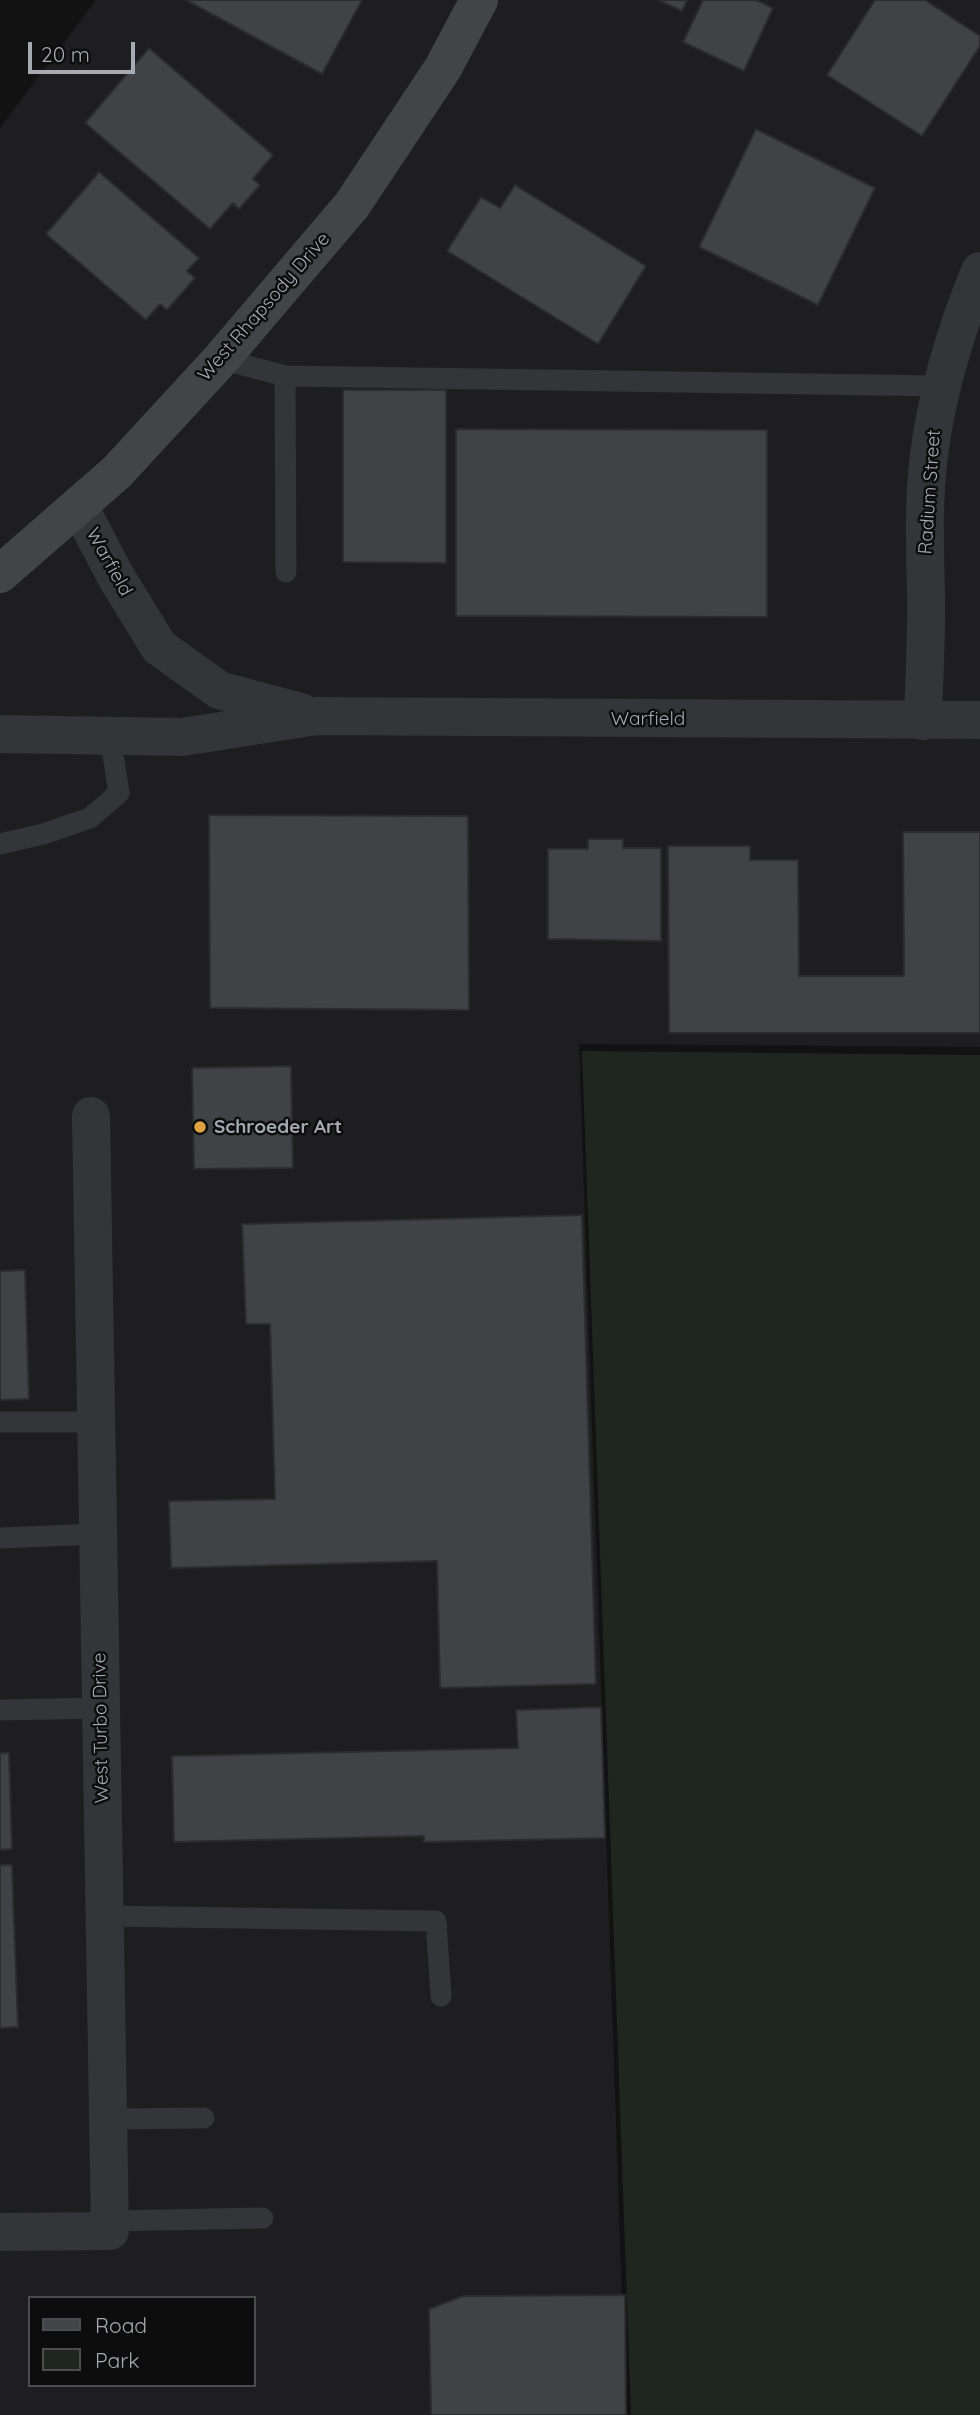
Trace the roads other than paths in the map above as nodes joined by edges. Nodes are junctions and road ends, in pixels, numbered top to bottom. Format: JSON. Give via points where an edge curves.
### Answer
{"nodes":[{"id":1,"x":479,"y":0,"type":"edge"},
{"id":2,"x":980,"y":271,"type":"edge"},
{"id":3,"x":221,"y":359,"type":"junction"},
{"id":4,"x":285,"y":376,"type":"junction"},
{"id":5,"x":941,"y":386,"type":"junction"},
{"id":6,"x":79,"y":506,"type":"junction"},
{"id":7,"x":286,"y":572,"type":"dead end"},
{"id":8,"x":0,"y":574,"type":"edge"},
{"id":9,"x":317,"y":716,"type":"junction"},
{"id":10,"x":980,"y":720,"type":"edge"},
{"id":11,"x":923,"y":721,"type":"junction"},
{"id":12,"x":0,"y":734,"type":"edge"},
{"id":13,"x":110,"y":736,"type":"junction"},
{"id":14,"x":0,"y":844,"type":"edge"},
{"id":15,"x":91,"y":1116,"type":"dead end"},
{"id":16,"x":0,"y":1422,"type":"edge"},
{"id":17,"x":96,"y":1422,"type":"junction"},
{"id":18,"x":98,"y":1534,"type":"junction"},
{"id":19,"x":0,"y":1538,"type":"edge"},
{"id":20,"x":101,"y":1708,"type":"junction"},
{"id":21,"x":0,"y":1710,"type":"edge"},
{"id":22,"x":104,"y":1916,"type":"junction"},
{"id":23,"x":441,"y":1996,"type":"dead end"},
{"id":24,"x":204,"y":2118,"type":"dead end"},
{"id":25,"x":108,"y":2119,"type":"junction"},
{"id":26,"x":263,"y":2218,"type":"dead end"},
{"id":27,"x":110,"y":2221,"type":"junction"},
{"id":28,"x":0,"y":2232,"type":"edge"}],
"edges":[{"from":1,"to":3,"type":"street","name":"West Rhapsody Drive","via":[[443,68],[352,205]]},
{"from":2,"to":5,"type":"street","name":"Radium Street"},
{"from":3,"to":4,"type":"lane"},
{"from":3,"to":6,"type":"street","name":"West Rhapsody Drive","via":[[117,472]]},
{"from":4,"to":5,"type":"lane"},
{"from":4,"to":7,"type":"lane"},
{"from":5,"to":11,"type":"street","name":"Radium Street","via":[[929,455],[924,526]]},
{"from":6,"to":8,"type":"street","name":"West Rhapsody Drive"},
{"from":6,"to":9,"type":"street","name":"Warfield","via":[[159,647],[219,690]]},
{"from":9,"to":11,"type":"street","name":"Warfield"},
{"from":9,"to":13,"type":"street","name":"Warfield","via":[[182,737]]},
{"from":10,"to":11,"type":"street","name":"Warfield"},
{"from":12,"to":13,"type":"street","name":"Warfield"},
{"from":13,"to":14,"type":"lane","via":[[119,793],[90,818]]},
{"from":15,"to":17,"type":"street","name":"West Turbo Drive"},
{"from":16,"to":17,"type":"lane"},
{"from":17,"to":18,"type":"street","name":"West Turbo Drive"},
{"from":18,"to":19,"type":"lane"},
{"from":18,"to":20,"type":"street","name":"West Turbo Drive"},
{"from":20,"to":21,"type":"lane"},
{"from":20,"to":22,"type":"street","name":"West Turbo Drive"},
{"from":22,"to":23,"type":"lane","via":[[436,1921]]},
{"from":22,"to":25,"type":"street","name":"West Turbo Drive"},
{"from":24,"to":25,"type":"lane"},
{"from":25,"to":27,"type":"street","name":"West Turbo Drive"},
{"from":26,"to":27,"type":"lane"},
{"from":27,"to":28,"type":"street","via":[[110,2231]]}]}
